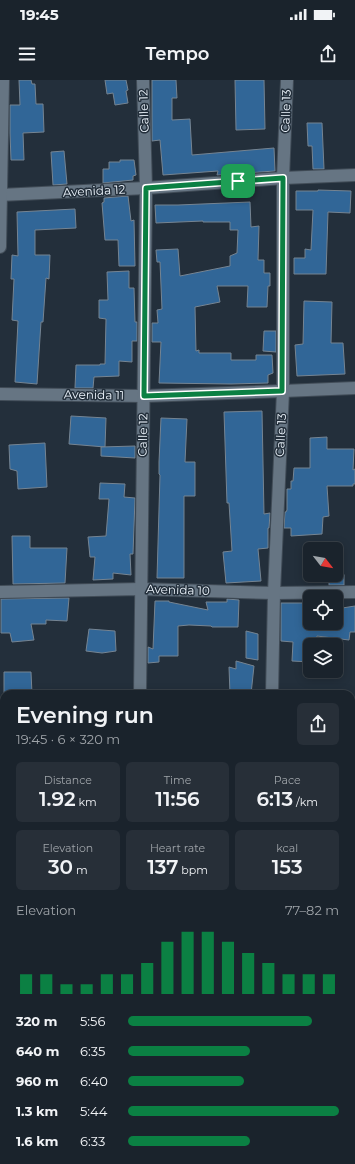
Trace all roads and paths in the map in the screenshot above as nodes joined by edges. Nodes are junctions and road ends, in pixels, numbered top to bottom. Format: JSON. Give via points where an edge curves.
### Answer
{"nodes":[{"id":1,"x":3,"y":80,"type":"edge"},
{"id":2,"x":143,"y":80,"type":"edge"},
{"id":3,"x":287,"y":80,"type":"edge"},
{"id":4,"x":355,"y":175,"type":"edge"},
{"id":5,"x":283,"y":178,"type":"junction"},
{"id":6,"x":146,"y":188,"type":"junction"},
{"id":7,"x":1,"y":195,"type":"edge"},
{"id":8,"x":0,"y":247,"type":"edge"},
{"id":9,"x":355,"y":388,"type":"edge"},
{"id":10,"x":282,"y":391,"type":"junction"},
{"id":11,"x":0,"y":394,"type":"edge"},
{"id":12,"x":144,"y":396,"type":"junction"},
{"id":13,"x":140,"y":589,"type":"junction"},
{"id":14,"x":0,"y":592,"type":"edge"},
{"id":15,"x":355,"y":592,"type":"edge"},
{"id":16,"x":274,"y":593,"type":"junction"},
{"id":17,"x":140,"y":690,"type":"edge"},
{"id":18,"x":272,"y":690,"type":"edge"}],
"edges":[{"from":1,"to":7,"type":"street"},
{"from":2,"to":6,"type":"street","name":"Calle 12"},
{"from":3,"to":5,"type":"street","name":"Calle 13"},
{"from":4,"to":5,"type":"street","name":"Avenida 12"},
{"from":5,"to":6,"type":"street","name":"Avenida 12"},
{"from":5,"to":10,"type":"street","name":"Calle 13"},
{"from":6,"to":7,"type":"street","name":"Avenida 12"},
{"from":6,"to":12,"type":"street","name":"Calle 12"},
{"from":7,"to":8,"type":"street"},
{"from":9,"to":10,"type":"street","name":"Avenida 11"},
{"from":10,"to":12,"type":"street","name":"Avenida 11"},
{"from":10,"to":16,"type":"street","name":"Calle 13"},
{"from":11,"to":12,"type":"street","name":"Avenida 11"},
{"from":12,"to":13,"type":"street","name":"Calle 12"},
{"from":13,"to":14,"type":"street","name":"Avenida 10"},
{"from":13,"to":16,"type":"street","name":"Avenida 10"},
{"from":13,"to":17,"type":"street","name":"Calle 12"},
{"from":15,"to":16,"type":"street","name":"Avenida 10"},
{"from":16,"to":18,"type":"street","name":"Calle 13"}]}
